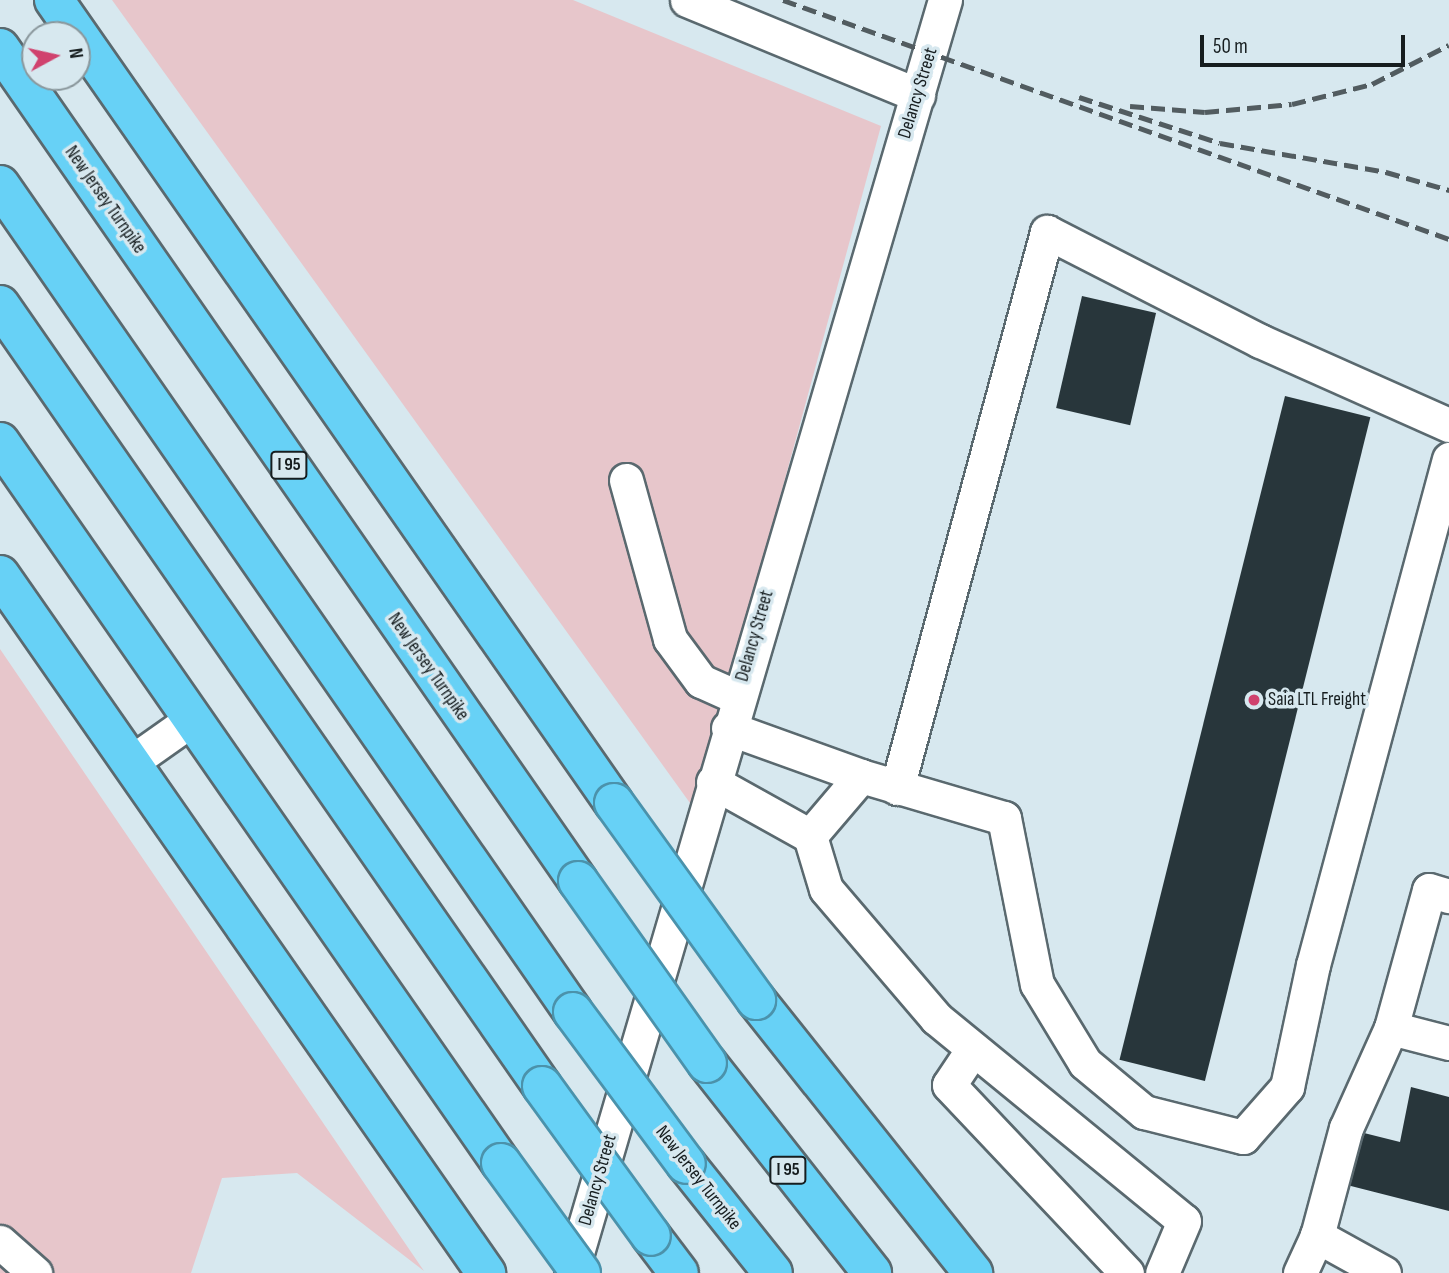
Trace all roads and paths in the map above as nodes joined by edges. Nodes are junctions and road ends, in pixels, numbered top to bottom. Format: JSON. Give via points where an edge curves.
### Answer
{"nodes":[{"id":1,"x":54,"y":0,"type":"edge"},
{"id":2,"x":687,"y":0,"type":"edge"},
{"id":3,"x":945,"y":0,"type":"edge"},
{"id":4,"x":0,"y":48,"type":"edge"},
{"id":5,"x":918,"y":95,"type":"junction"},
{"id":6,"x":0,"y":185,"type":"edge"},
{"id":7,"x":0,"y":305,"type":"edge"},
{"id":8,"x":1449,"y":425,"type":"edge"},
{"id":9,"x":0,"y":442,"type":"edge"},
{"id":10,"x":1449,"y":459,"type":"edge"},
{"id":11,"x":626,"y":480,"type":"dead end"},
{"id":12,"x":0,"y":575,"type":"edge"},
{"id":13,"x":733,"y":712,"type":"junction"},
{"id":14,"x":191,"y":720,"type":"junction"},
{"id":15,"x":130,"y":763,"type":"junction"},
{"id":16,"x":861,"y":776,"type":"junction"},
{"id":17,"x":713,"y":782,"type":"junction"},
{"id":18,"x":897,"y":788,"type":"junction"},
{"id":19,"x":810,"y":836,"type":"junction"},
{"id":20,"x":1449,"y":896,"type":"edge"},
{"id":21,"x":1391,"y":1028,"type":"junction"},
{"id":22,"x":1449,"y":1043,"type":"edge"},
{"id":23,"x":973,"y":1049,"type":"junction"},
{"id":24,"x":1317,"y":1236,"type":"junction"},
{"id":25,"x":0,"y":1242,"type":"edge"},
{"id":26,"x":480,"y":1266,"type":"edge"},
{"id":27,"x":1376,"y":1272,"type":"edge"},
{"id":28,"x":35,"y":1273,"type":"edge"},
{"id":29,"x":571,"y":1273,"type":"edge"},
{"id":30,"x":581,"y":1273,"type":"edge"},
{"id":31,"x":679,"y":1273,"type":"edge"},
{"id":32,"x":773,"y":1273,"type":"edge"},
{"id":33,"x":872,"y":1273,"type":"edge"},
{"id":34,"x":974,"y":1273,"type":"edge"},
{"id":35,"x":1127,"y":1273,"type":"edge"},
{"id":36,"x":1162,"y":1273,"type":"edge"},
{"id":37,"x":1300,"y":1273,"type":"edge"}],
"edges":[{"from":1,"to":34,"type":"highway","bridge":true,"via":[[756,1000]]},
{"from":2,"to":5,"type":"street"},
{"from":3,"to":5,"type":"street","name":"Delancy Street"},
{"from":4,"to":33,"type":"highway","name":"New Jersey Turnpike","number":"I 95","bridge":true,"via":[[707,1063]]},
{"from":5,"to":13,"type":"street","name":"Delancy Street"},
{"from":6,"to":32,"type":"highway","name":"New Jersey Turnpike","bridge":true,"via":[[573,1012]]},
{"from":7,"to":31,"type":"highway","bridge":true,"via":[[542,1086]]},
{"from":8,"to":18,"type":"street","via":[[1260,341],[1047,232]]},
{"from":9,"to":14,"type":"highway"},
{"from":10,"to":18,"type":"street","via":[[1313,965],[1287,1087],[1243,1137],[1144,1112],[1085,1063],[1037,984],[1004,818]]},
{"from":11,"to":13,"type":"street","via":[[670,639],[701,681]]},
{"from":12,"to":15,"type":"highway"},
{"from":13,"to":16,"type":"street"},
{"from":13,"to":17,"type":"street","name":"Delancy Street"},
{"from":14,"to":15,"type":"street"},
{"from":14,"to":30,"type":"highway","bridge":true},
{"from":15,"to":26,"type":"highway"},
{"from":16,"to":18,"type":"street"},
{"from":16,"to":19,"type":"street"},
{"from":17,"to":19,"type":"street"},
{"from":17,"to":29,"type":"street","name":"Delancy Street"},
{"from":19,"to":23,"type":"street","via":[[826,889],[936,1018]]},
{"from":20,"to":21,"type":"street","via":[[1429,890]]},
{"from":21,"to":22,"type":"street"},
{"from":21,"to":24,"type":"street","via":[[1346,1128]]},
{"from":23,"to":35,"type":"street","via":[[949,1085]]},
{"from":23,"to":36,"type":"street","via":[[1184,1221]]},
{"from":24,"to":27,"type":"street"},
{"from":24,"to":37,"type":"street"},
{"from":25,"to":28,"type":"street"}]}
